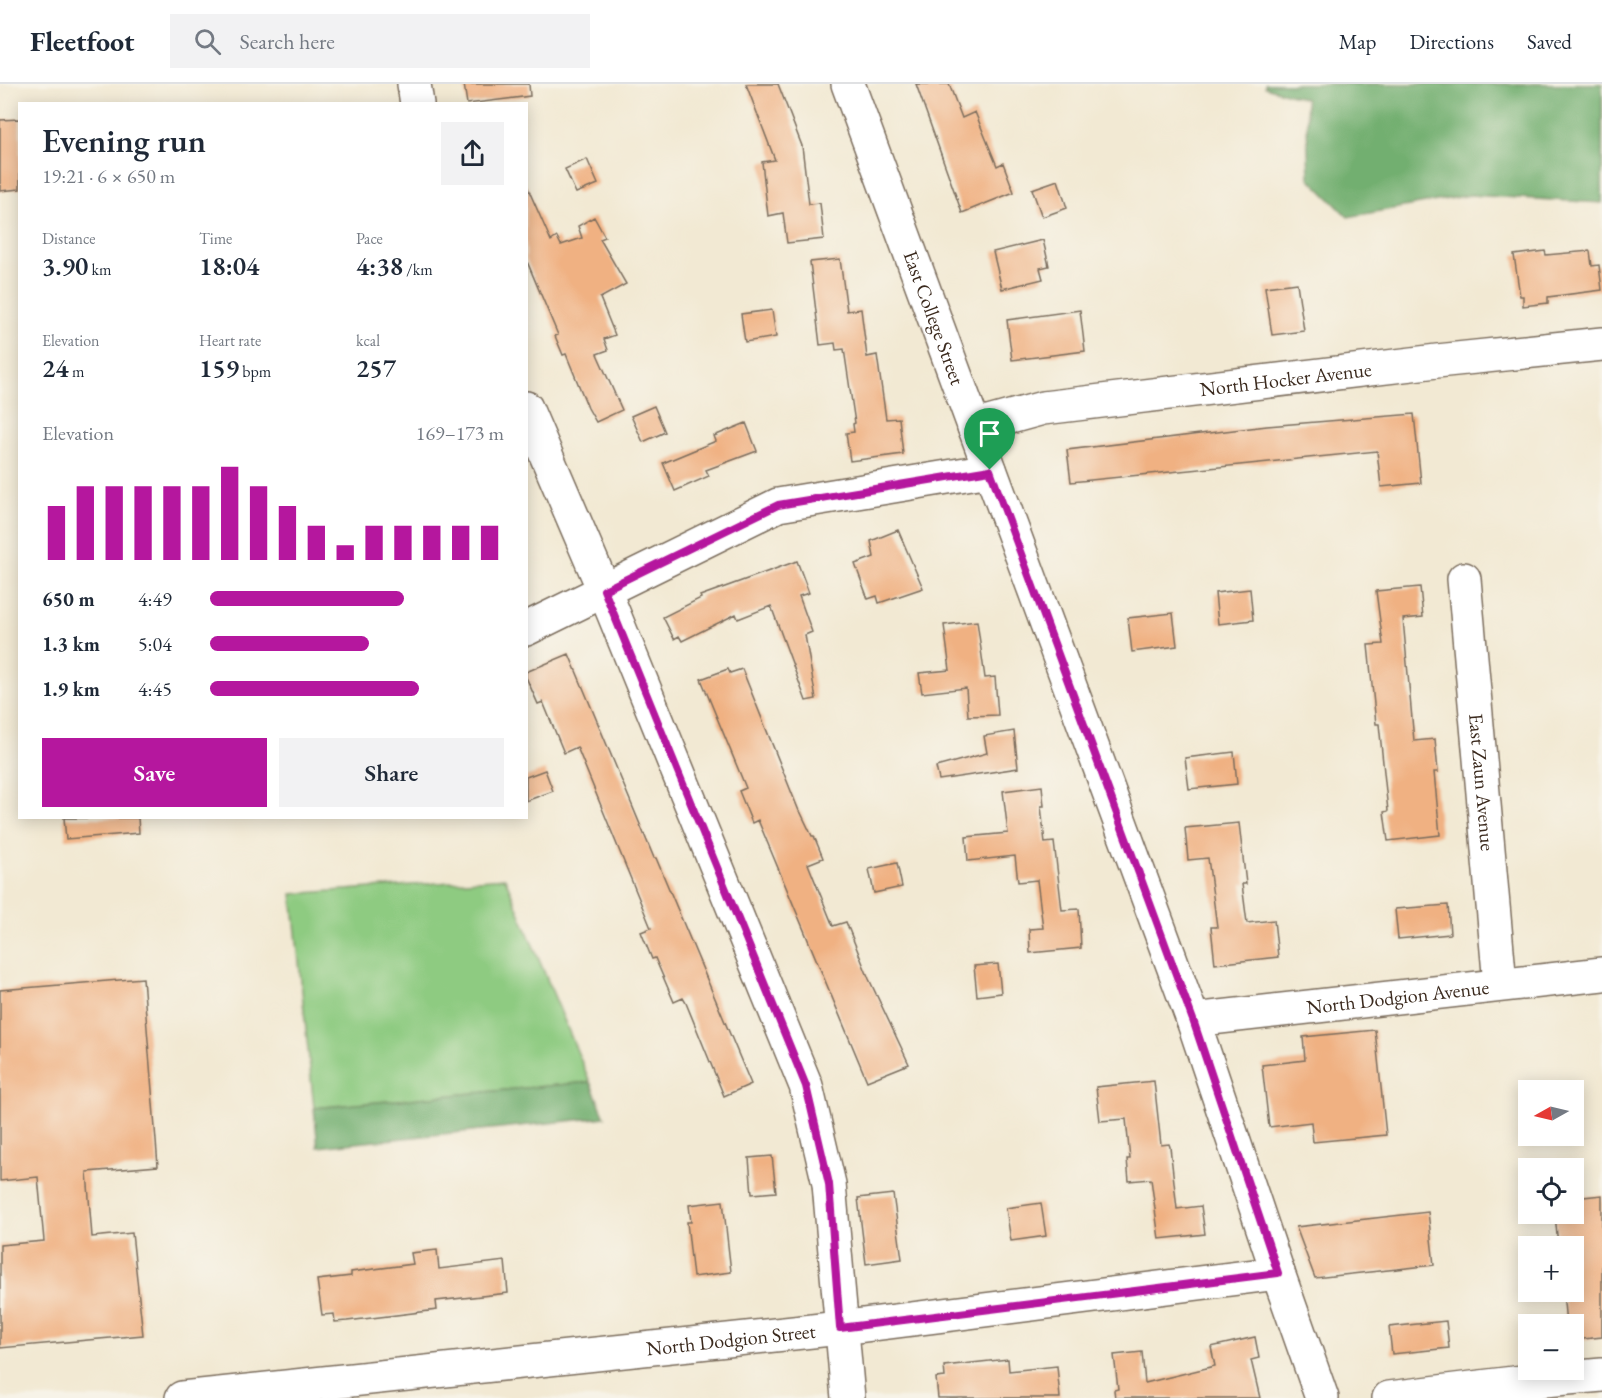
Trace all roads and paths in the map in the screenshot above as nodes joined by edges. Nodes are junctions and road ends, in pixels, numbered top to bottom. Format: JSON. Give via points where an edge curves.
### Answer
{"nodes":[{"id":1,"x":414,"y":84,"type":"edge"},
{"id":2,"x":848,"y":84,"type":"edge"},
{"id":3,"x":417,"y":102,"type":"edge"},
{"id":4,"x":1602,"y":344,"type":"edge"},
{"id":5,"x":528,"y":413,"type":"edge"},
{"id":6,"x":974,"y":427,"type":"junction"},
{"id":7,"x":990,"y":470,"type":"junction"},
{"id":8,"x":1464,"y":579,"type":"dead end"},
{"id":9,"x":604,"y":590,"type":"junction"},
{"id":10,"x":528,"y":628,"type":"edge"},
{"id":11,"x":1602,"y":974,"type":"edge"},
{"id":12,"x":1500,"y":984,"type":"junction"},
{"id":13,"x":1193,"y":1020,"type":"junction"},
{"id":14,"x":1278,"y":1273,"type":"junction"},
{"id":15,"x":840,"y":1328,"type":"junction"},
{"id":16,"x":1602,"y":1375,"type":"edge"},
{"id":17,"x":182,"y":1398,"type":"edge"},
{"id":18,"x":848,"y":1398,"type":"edge"},
{"id":19,"x":1322,"y":1398,"type":"edge"},
{"id":20,"x":1389,"y":1398,"type":"edge"}],
"edges":[{"from":1,"to":3,"type":"street"},
{"from":2,"to":6,"type":"street","name":"East College Street"},
{"from":4,"to":6,"type":"street","name":"North Hocker Avenue","via":[[1043,408]]},
{"from":5,"to":9,"type":"street"},
{"from":6,"to":7,"type":"street","name":"East College Street"},
{"from":7,"to":9,"type":"street","via":[[778,505]]},
{"from":7,"to":13,"type":"street","name":"East College Street"},
{"from":8,"to":12,"type":"street","name":"East Zaun Avenue"},
{"from":9,"to":10,"type":"street"},
{"from":9,"to":15,"type":"street","via":[[806,1086],[829,1184]]},
{"from":11,"to":12,"type":"street","name":"North Dodgion Avenue"},
{"from":12,"to":13,"type":"street","name":"North Dodgion Avenue"},
{"from":13,"to":14,"type":"street","name":"East College Street"},
{"from":14,"to":15,"type":"street","name":"North Dodgion Street"},
{"from":14,"to":19,"type":"street","name":"East College Street"},
{"from":15,"to":17,"type":"street","name":"North Dodgion Street"},
{"from":15,"to":18,"type":"street"},
{"from":16,"to":20,"type":"street"}]}
